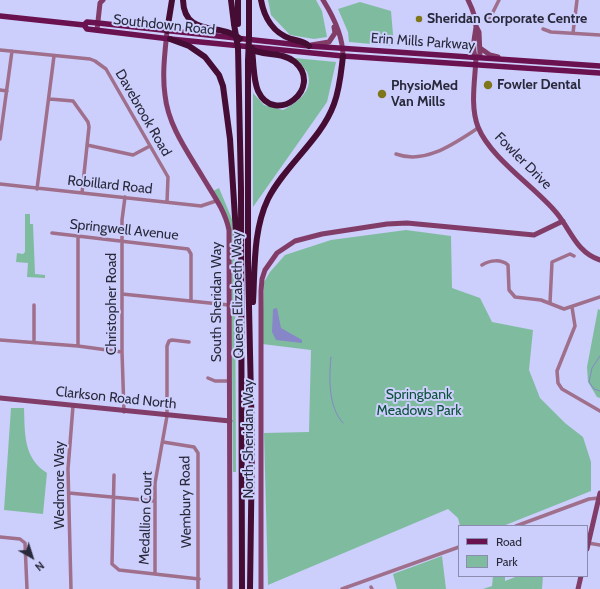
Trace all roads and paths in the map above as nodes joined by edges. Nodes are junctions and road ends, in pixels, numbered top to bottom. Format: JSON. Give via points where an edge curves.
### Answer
{"nodes":[{"id":1,"x":103,"y":0,"type":"edge"},
{"id":2,"x":172,"y":0,"type":"edge"},
{"id":3,"x":183,"y":0,"type":"edge"},
{"id":4,"x":231,"y":0,"type":"edge"},
{"id":5,"x":238,"y":0,"type":"edge"},
{"id":6,"x":249,"y":0,"type":"edge"},
{"id":7,"x":260,"y":0,"type":"edge"},
{"id":8,"x":323,"y":0,"type":"edge"},
{"id":9,"x":468,"y":0,"type":"edge"},
{"id":10,"x":499,"y":0,"type":"edge"},
{"id":11,"x":577,"y":0,"type":"edge"},
{"id":12,"x":332,"y":14,"type":"junction"},
{"id":13,"x":0,"y":16,"type":"edge"},
{"id":14,"x":489,"y":20,"type":"dead end"},
{"id":15,"x":98,"y":23,"type":"junction"},
{"id":16,"x":236,"y":24,"type":"junction"},
{"id":17,"x":84,"y":25,"type":"junction"},
{"id":18,"x":476,"y":26,"type":"junction"},
{"id":19,"x":543,"y":29,"type":"dead end"},
{"id":20,"x":97,"y":30,"type":"junction"},
{"id":21,"x":167,"y":31,"type":"junction"},
{"id":22,"x":573,"y":33,"type":"junction"},
{"id":23,"x":600,"y":35,"type":"edge"},
{"id":24,"x":168,"y":39,"type":"junction"},
{"id":25,"x":243,"y":43,"type":"junction"},
{"id":26,"x":309,"y":46,"type":"junction"},
{"id":27,"x":342,"y":48,"type":"junction"},
{"id":28,"x":480,"y":48,"type":"junction"},
{"id":29,"x":0,"y":50,"type":"edge"},
{"id":30,"x":12,"y":51,"type":"junction"},
{"id":31,"x":54,"y":56,"type":"junction"},
{"id":32,"x":342,"y":56,"type":"junction"},
{"id":33,"x":476,"y":58,"type":"junction"},
{"id":34,"x":508,"y":60,"type":"junction"},
{"id":35,"x":250,"y":61,"type":"junction"},
{"id":36,"x":476,"y":65,"type":"junction"},
{"id":37,"x":600,"y":66,"type":"edge"},
{"id":38,"x":600,"y":73,"type":"edge"},
{"id":39,"x":0,"y":90,"type":"edge"},
{"id":40,"x":8,"y":91,"type":"junction"},
{"id":41,"x":50,"y":99,"type":"junction"},
{"id":42,"x":478,"y":128,"type":"junction"},
{"id":43,"x":0,"y":139,"type":"edge"},
{"id":44,"x":88,"y":145,"type":"junction"},
{"id":45,"x":150,"y":146,"type":"junction"},
{"id":46,"x":396,"y":154,"type":"dead end"},
{"id":47,"x":0,"y":184,"type":"edge"},
{"id":48,"x":37,"y":188,"type":"junction"},
{"id":49,"x":82,"y":193,"type":"junction"},
{"id":50,"x":125,"y":197,"type":"junction"},
{"id":51,"x":216,"y":201,"type":"junction"},
{"id":52,"x":167,"y":202,"type":"junction"},
{"id":53,"x":563,"y":221,"type":"junction"},
{"id":54,"x":52,"y":233,"type":"dead end"},
{"id":55,"x":78,"y":236,"type":"junction"},
{"id":56,"x":123,"y":241,"type":"junction"},
{"id":57,"x":574,"y":256,"type":"dead end"},
{"id":58,"x":600,"y":260,"type":"edge"},
{"id":59,"x":482,"y":265,"type":"dead end"},
{"id":60,"x":240,"y":272,"type":"junction"},
{"id":61,"x":122,"y":294,"type":"junction"},
{"id":62,"x":600,"y":297,"type":"edge"},
{"id":63,"x":191,"y":300,"type":"junction"},
{"id":64,"x":550,"y":304,"type":"junction"},
{"id":65,"x":34,"y":305,"type":"dead end"},
{"id":66,"x":229,"y":305,"type":"junction"},
{"id":67,"x":572,"y":307,"type":"junction"},
{"id":68,"x":251,"y":331,"type":"junction"},
{"id":69,"x":0,"y":340,"type":"edge"},
{"id":70,"x":189,"y":342,"type":"dead end"},
{"id":71,"x":34,"y":343,"type":"junction"},
{"id":72,"x":78,"y":346,"type":"junction"},
{"id":73,"x":122,"y":352,"type":"junction"},
{"id":74,"x":208,"y":378,"type":"dead end"},
{"id":75,"x":229,"y":381,"type":"junction"},
{"id":76,"x":0,"y":398,"type":"edge"},
{"id":77,"x":73,"y":406,"type":"junction"},
{"id":78,"x":600,"y":410,"type":"edge"},
{"id":79,"x":124,"y":412,"type":"junction"},
{"id":80,"x":167,"y":416,"type":"junction"},
{"id":81,"x":230,"y":421,"type":"junction"},
{"id":82,"x":163,"y":442,"type":"junction"},
{"id":83,"x":114,"y":475,"type":"dead end"},
{"id":84,"x":69,"y":493,"type":"junction"},
{"id":85,"x":599,"y":496,"type":"edge"},
{"id":86,"x":113,"y":497,"type":"junction"},
{"id":87,"x":154,"y":501,"type":"junction"},
{"id":88,"x":519,"y":525,"type":"edge"},
{"id":89,"x":0,"y":536,"type":"edge"},
{"id":90,"x":588,"y":543,"type":"joint"},
{"id":91,"x":600,"y":545,"type":"edge"},
{"id":92,"x":458,"y":547,"type":"edge"},
{"id":93,"x":155,"y":574,"type":"junction"},
{"id":94,"x":581,"y":577,"type":"edge"},
{"id":95,"x":199,"y":579,"type":"junction"},
{"id":96,"x":27,"y":589,"type":"edge"},
{"id":97,"x":71,"y":589,"type":"edge"},
{"id":98,"x":198,"y":589,"type":"edge"},
{"id":99,"x":230,"y":589,"type":"edge"},
{"id":100,"x":242,"y":589,"type":"edge"},
{"id":101,"x":250,"y":589,"type":"edge"},
{"id":102,"x":261,"y":589,"type":"edge"},
{"id":103,"x":342,"y":589,"type":"edge"},
{"id":104,"x":578,"y":589,"type":"edge"}],
"edges":[{"from":1,"to":15,"type":"street","via":[[100,3]]},
{"from":2,"to":21,"type":"highway"},
{"from":3,"to":25,"type":"highway","via":[[187,16],[195,24],[234,34]]},
{"from":4,"to":16,"type":"highway"},
{"from":5,"to":16,"type":"highway"},
{"from":6,"to":25,"type":"highway","name":"Queen Elizabeth Way","via":[[250,24]]},
{"from":7,"to":26,"type":"highway","via":[[264,13],[276,30]]},
{"from":8,"to":12,"type":"street"},
{"from":9,"to":18,"type":"street"},
{"from":10,"to":14,"type":"street"},
{"from":11,"to":22,"type":"street"},
{"from":12,"to":26,"type":"street","via":[[334,36],[325,44]]},
{"from":12,"to":27,"type":"street"},
{"from":13,"to":17,"type":"main road","name":"Southdown Road"},
{"from":15,"to":17,"type":"main road","name":"Southdown Road","via":[[87,22]]},
{"from":15,"to":20,"type":"street"},
{"from":15,"to":21,"type":"main road","name":"Southdown Road"},
{"from":16,"to":25,"type":"highway","bridge":true},
{"from":17,"to":20,"type":"main road","name":"Southdown Road","via":[[87,29]]},
{"from":18,"to":28,"type":"street","via":[[480,32]]},
{"from":18,"to":33,"type":"street","name":"Fowler Drive"},
{"from":19,"to":22,"type":"street"},
{"from":20,"to":24,"type":"main road","name":"Southdown Road"},
{"from":21,"to":24,"type":"street","name":"South Sheridan Way"},
{"from":21,"to":25,"type":"main road","name":"Southdown Road"},
{"from":22,"to":23,"type":"street"},
{"from":24,"to":25,"type":"main road","name":"Southdown Road"},
{"from":24,"to":51,"type":"street","name":"South Sheridan Way","via":[[164,89],[170,118]]},
{"from":24,"to":60,"type":"highway","via":[[189,46],[205,57],[219,75],[223,86],[230,139]]},
{"from":25,"to":26,"type":"main road","name":"Erin Mills Parkway"},
{"from":25,"to":32,"type":"main road","name":"Erin Mills Parkway"},
{"from":25,"to":35,"type":"highway","bridge":true},
{"from":25,"to":35,"type":"highway","via":[[253,51],[280,56],[295,62],[300,68],[303,82],[300,93],[284,105],[276,105],[265,100],[258,91]]},
{"from":25,"to":60,"type":"highway","name":"Queen Elizabeth Way","via":[[238,59]]},
{"from":26,"to":27,"type":"main road","name":"Erin Mills Parkway"},
{"from":27,"to":32,"type":"street"},
{"from":27,"to":33,"type":"main road","name":"Erin Mills Parkway"},
{"from":28,"to":33,"type":"street","via":[[480,55]]},
{"from":28,"to":34,"type":"street","via":[[490,55],[505,57]]},
{"from":29,"to":30,"type":"street","name":"Davebrook Road"},
{"from":30,"to":31,"type":"street","name":"Davebrook Road"},
{"from":30,"to":40,"type":"street"},
{"from":31,"to":41,"type":"street"},
{"from":31,"to":45,"type":"street","name":"Davebrook Road","via":[[95,61],[106,69]]},
{"from":32,"to":36,"type":"main road","name":"Erin Mills Parkway"},
{"from":32,"to":68,"type":"highway","via":[[338,92],[328,117],[273,191],[264,208],[259,226]]},
{"from":33,"to":34,"type":"main road","name":"Erin Mills Parkway"},
{"from":33,"to":36,"type":"street","name":"Fowler Drive"},
{"from":34,"to":37,"type":"main road","name":"Erin Mills Parkway"},
{"from":35,"to":68,"type":"highway","name":"Queen Elizabeth Way","via":[[248,261]]},
{"from":36,"to":38,"type":"main road","name":"Erin Mills Parkway"},
{"from":36,"to":42,"type":"street","name":"Fowler Drive","via":[[473,106]]},
{"from":39,"to":40,"type":"street"},
{"from":40,"to":43,"type":"street"},
{"from":41,"to":44,"type":"street","via":[[76,102],[89,125]]},
{"from":41,"to":48,"type":"street"},
{"from":42,"to":46,"type":"street","via":[[438,151],[410,158]]},
{"from":42,"to":53,"type":"street","name":"Fowler Drive","via":[[492,148]]},
{"from":44,"to":45,"type":"street","via":[[133,155]]},
{"from":44,"to":49,"type":"street"},
{"from":45,"to":52,"type":"street","name":"Davebrook Road","via":[[168,177]]},
{"from":47,"to":48,"type":"street","name":"Robillard Road"},
{"from":48,"to":49,"type":"street","name":"Robillard Road"},
{"from":49,"to":50,"type":"street","name":"Robillard Road"},
{"from":50,"to":52,"type":"street","name":"Robillard Road"},
{"from":50,"to":56,"type":"street","name":"Christopher Road"},
{"from":51,"to":52,"type":"street","name":"Robillard Road","via":[[200,206]]},
{"from":51,"to":66,"type":"street","name":"South Sheridan Way","via":[[229,230]]},
{"from":53,"to":58,"type":"street","name":"Fowler Drive","via":[[582,250]]},
{"from":53,"to":102,"type":"street","name":"North Sheridan Way","via":[[534,235],[407,223],[354,228],[295,241],[283,247],[270,261],[262,279],[261,291]]},
{"from":54,"to":55,"type":"street","name":"Springwell Avenue"},
{"from":55,"to":56,"type":"street","name":"Springwell Avenue"},
{"from":55,"to":72,"type":"street"},
{"from":56,"to":61,"type":"street","name":"Christopher Road"},
{"from":56,"to":63,"type":"street","name":"Springwell Avenue","via":[[188,249],[192,254]]},
{"from":57,"to":64,"type":"street","via":[[570,254],[552,262]]},
{"from":59,"to":64,"type":"street","via":[[489,260],[506,263],[509,268],[509,290],[512,296]]},
{"from":60,"to":100,"type":"highway","name":"Queen Elizabeth Way"},
{"from":61,"to":63,"type":"street"},
{"from":61,"to":73,"type":"street","name":"Christopher Road"},
{"from":62,"to":67,"type":"street"},
{"from":63,"to":66,"type":"street"},
{"from":64,"to":67,"type":"street","via":[[559,308]]},
{"from":65,"to":71,"type":"street"},
{"from":66,"to":75,"type":"street","name":"South Sheridan Way"},
{"from":67,"to":78,"type":"street","via":[[575,326],[557,371],[558,383],[562,389]]},
{"from":68,"to":101,"type":"highway","name":"Queen Elizabeth Way"},
{"from":69,"to":71,"type":"street"},
{"from":70,"to":80,"type":"street","name":"Medallion Court","via":[[172,340],[168,343]]},
{"from":71,"to":72,"type":"street"},
{"from":72,"to":73,"type":"street"},
{"from":73,"to":79,"type":"street","name":"Christopher Road"},
{"from":74,"to":75,"type":"street"},
{"from":75,"to":81,"type":"street","name":"South Sheridan Way"},
{"from":76,"to":77,"type":"street","name":"Clarkson Road North"},
{"from":77,"to":79,"type":"street","name":"Clarkson Road North"},
{"from":77,"to":84,"type":"street","name":"Wedmore Way","via":[[68,469]]},
{"from":79,"to":80,"type":"street","name":"Clarkson Road North"},
{"from":80,"to":81,"type":"street","name":"Clarkson Road North"},
{"from":80,"to":82,"type":"street","name":"Medallion Court"},
{"from":81,"to":99,"type":"street","name":"South Sheridan Way"},
{"from":82,"to":87,"type":"street","name":"Medallion Court"},
{"from":82,"to":95,"type":"street","name":"Wembury Road","via":[[194,447],[198,453]]},
{"from":83,"to":86,"type":"street"},
{"from":84,"to":86,"type":"street"},
{"from":84,"to":97,"type":"street","name":"Wedmore Way"},
{"from":85,"to":88,"type":"street"},
{"from":85,"to":90,"type":"street"},
{"from":86,"to":87,"type":"street"},
{"from":86,"to":93,"type":"street","via":[[112,564],[119,570]]},
{"from":87,"to":93,"type":"street","name":"Medallion Court"},
{"from":89,"to":96,"type":"street","via":[[20,539],[25,543]]},
{"from":90,"to":91,"type":"street"},
{"from":92,"to":103,"type":"street"},
{"from":93,"to":95,"type":"street"},
{"from":94,"to":104,"type":"street"},
{"from":95,"to":98,"type":"street","name":"Wembury Road"}]}
